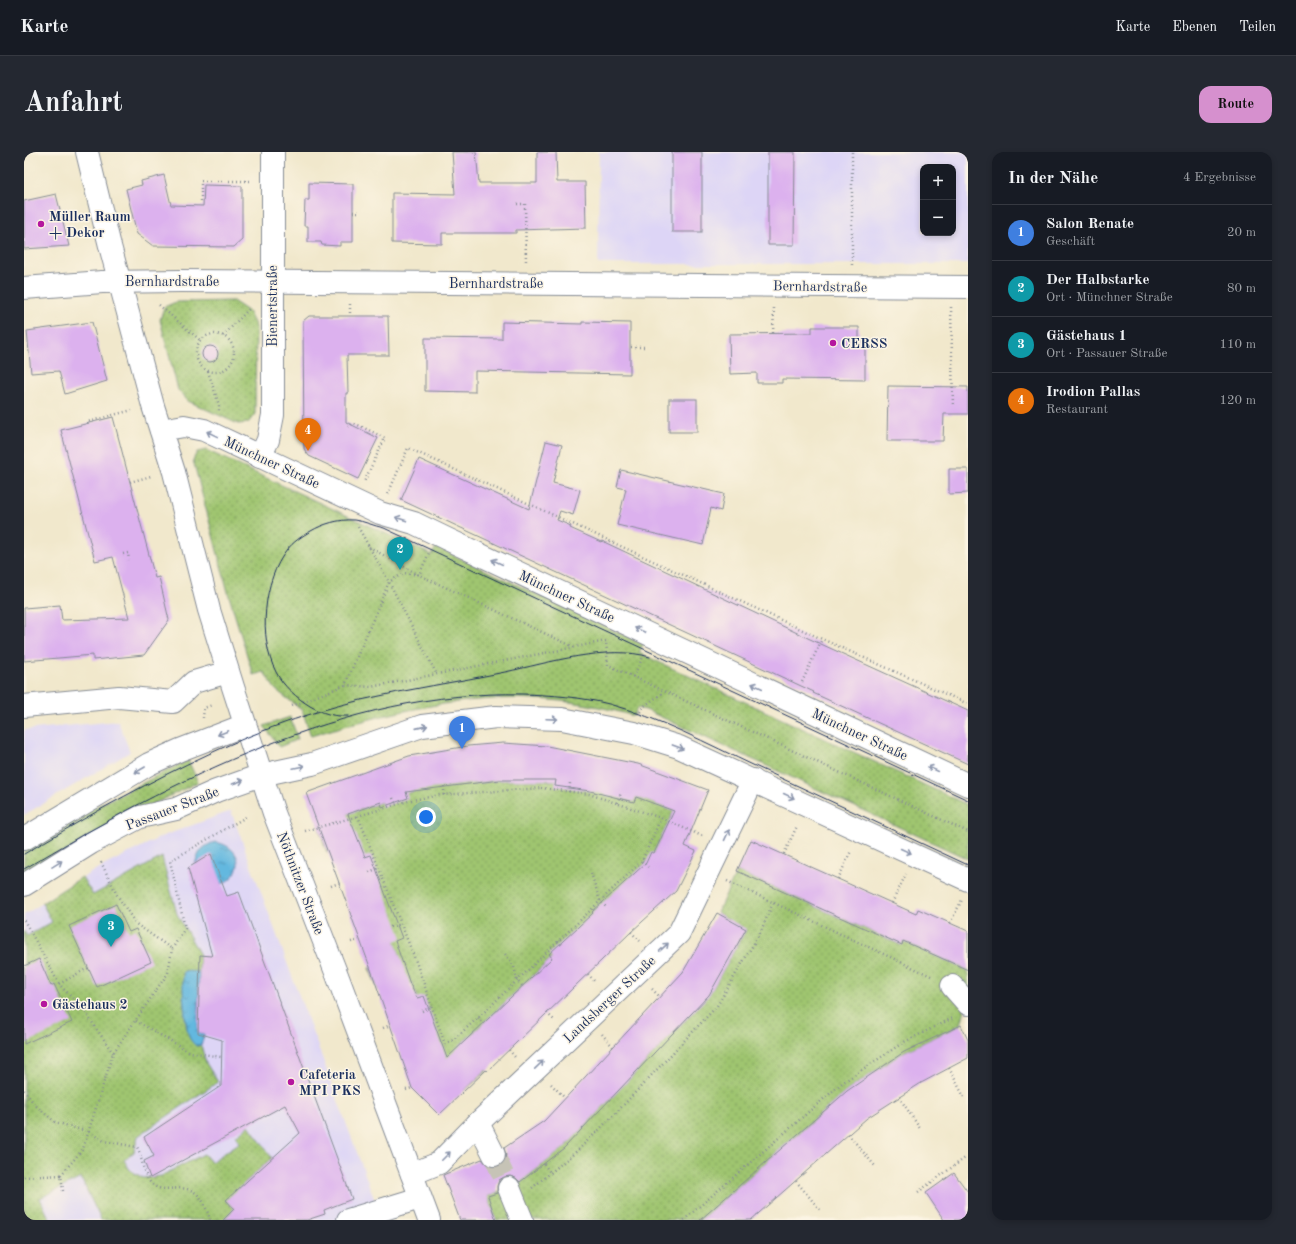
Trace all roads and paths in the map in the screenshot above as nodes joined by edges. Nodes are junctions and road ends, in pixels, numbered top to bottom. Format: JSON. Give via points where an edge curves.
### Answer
{"nodes":[{"id":1,"x":87,"y":152,"type":"edge"},
{"id":2,"x":274,"y":152,"type":"edge"},
{"id":3,"x":852,"y":152,"type":"edge"},
{"id":4,"x":259,"y":181,"type":"dead end"},
{"id":5,"x":201,"y":201,"type":"dead end"},
{"id":6,"x":517,"y":204,"type":"dead end"},
{"id":7,"x":353,"y":212,"type":"dead end"},
{"id":8,"x":361,"y":212,"type":"dead end"},
{"id":9,"x":526,"y":256,"type":"dead end"},
{"id":10,"x":852,"y":265,"type":"dead end"},
{"id":11,"x":272,"y":281,"type":"junction"},
{"id":12,"x":120,"y":282,"type":"junction"},
{"id":13,"x":774,"y":285,"type":"junction"},
{"id":14,"x":959,"y":287,"type":"edge"},
{"id":15,"x":24,"y":288,"type":"edge"},
{"id":16,"x":159,"y":305,"type":"dead end"},
{"id":17,"x":250,"y":308,"type":"dead end"},
{"id":18,"x":773,"y":334,"type":"dead end"},
{"id":19,"x":223,"y":336,"type":"junction"},
{"id":20,"x":201,"y":341,"type":"junction"},
{"id":21,"x":631,"y":347,"type":"dead end"},
{"id":22,"x":645,"y":347,"type":"dead end"},
{"id":23,"x":865,"y":348,"type":"dead end"},
{"id":24,"x":877,"y":348,"type":"dead end"},
{"id":25,"x":208,"y":371,"type":"junction"},
{"id":26,"x":953,"y":407,"type":"dead end"},
{"id":27,"x":135,"y":410,"type":"dead end"},
{"id":28,"x":219,"y":413,"type":"dead end"},
{"id":29,"x":87,"y":424,"type":"dead end"},
{"id":30,"x":348,"y":427,"type":"dead end"},
{"id":31,"x":161,"y":430,"type":"junction"},
{"id":32,"x":260,"y":457,"type":"junction"},
{"id":33,"x":151,"y":476,"type":"dead end"},
{"id":34,"x":130,"y":482,"type":"dead end"},
{"id":35,"x":362,"y":486,"type":"dead end"},
{"id":36,"x":380,"y":513,"type":"junction"},
{"id":37,"x":358,"y":526,"type":"dead end"},
{"id":38,"x":369,"y":547,"type":"junction"},
{"id":39,"x":123,"y":554,"type":"dead end"},
{"id":40,"x":129,"y":560,"type":"dead end"},
{"id":41,"x":419,"y":575,"type":"junction"},
{"id":42,"x":389,"y":582,"type":"junction"},
{"id":43,"x":822,"y":639,"type":"junction"},
{"id":44,"x":574,"y":647,"type":"junction"},
{"id":45,"x":228,"y":672,"type":"junction"},
{"id":46,"x":437,"y":675,"type":"junction"},
{"id":47,"x":345,"y":685,"type":"junction"},
{"id":48,"x":664,"y":692,"type":"junction"},
{"id":49,"x":792,"y":702,"type":"junction"},
{"id":50,"x":968,"y":704,"type":"edge"},
{"id":51,"x":24,"y":706,"type":"edge"},
{"id":52,"x":292,"y":706,"type":"dead end"},
{"id":53,"x":245,"y":725,"type":"junction"},
{"id":54,"x":634,"y":733,"type":"junction"},
{"id":55,"x":261,"y":775,"type":"junction"},
{"id":56,"x":753,"y":780,"type":"junction"},
{"id":57,"x":570,"y":782,"type":"dead end"},
{"id":58,"x":968,"y":785,"type":"edge"},
{"id":59,"x":444,"y":786,"type":"dead end"},
{"id":60,"x":569,"y":792,"type":"junction"},
{"id":61,"x":621,"y":793,"type":"dead end"},
{"id":62,"x":444,"y":794,"type":"junction"},
{"id":63,"x":393,"y":798,"type":"dead end"},
{"id":64,"x":617,"y":803,"type":"junction"},
{"id":65,"x":806,"y":804,"type":"junction"},
{"id":66,"x":396,"y":805,"type":"junction"},
{"id":67,"x":358,"y":816,"type":"junction"},
{"id":68,"x":246,"y":817,"type":"dead end"},
{"id":69,"x":661,"y":818,"type":"junction"},
{"id":70,"x":315,"y":828,"type":"dead end"},
{"id":71,"x":860,"y":830,"type":"junction"},
{"id":72,"x":968,"y":832,"type":"edge"},
{"id":73,"x":24,"y":838,"type":"edge"},
{"id":74,"x":91,"y":843,"type":"junction"},
{"id":75,"x":722,"y":845,"type":"junction"},
{"id":76,"x":784,"y":854,"type":"dead end"},
{"id":77,"x":642,"y":862,"type":"junction"},
{"id":78,"x":648,"y":867,"type":"dead end"},
{"id":79,"x":379,"y":868,"type":"junction"},
{"id":80,"x":369,"y":872,"type":"dead end"},
{"id":81,"x":709,"y":872,"type":"junction"},
{"id":82,"x":591,"y":873,"type":"dead end"},
{"id":83,"x":904,"y":878,"type":"dead end"},
{"id":84,"x":838,"y":879,"type":"dead end"},
{"id":85,"x":339,"y":883,"type":"dead end"},
{"id":86,"x":24,"y":884,"type":"edge"},
{"id":87,"x":331,"y":886,"type":"dead end"},
{"id":88,"x":966,"y":888,"type":"edge"},
{"id":89,"x":600,"y":901,"type":"junction"},
{"id":90,"x":773,"y":903,"type":"junction"},
{"id":91,"x":892,"y":903,"type":"dead end"},
{"id":92,"x":606,"y":907,"type":"dead end"},
{"id":93,"x":24,"y":920,"type":"edge"},
{"id":94,"x":950,"y":922,"type":"dead end"},
{"id":95,"x":401,"y":924,"type":"junction"},
{"id":96,"x":390,"y":927,"type":"dead end"},
{"id":97,"x":359,"y":940,"type":"dead end"},
{"id":98,"x":558,"y":941,"type":"junction"},
{"id":99,"x":352,"y":942,"type":"dead end"},
{"id":100,"x":563,"y":947,"type":"dead end"},
{"id":101,"x":172,"y":949,"type":"junction"},
{"id":102,"x":505,"y":954,"type":"dead end"},
{"id":103,"x":88,"y":968,"type":"dead end"},
{"id":104,"x":517,"y":980,"type":"junction"},
{"id":105,"x":59,"y":984,"type":"junction"},
{"id":106,"x":522,"y":986,"type":"dead end"},
{"id":107,"x":952,"y":986,"type":"joint"},
{"id":108,"x":968,"y":1004,"type":"edge"},
{"id":109,"x":432,"y":1007,"type":"junction"},
{"id":110,"x":422,"y":1011,"type":"dead end"},
{"id":111,"x":478,"y":1018,"type":"junction"},
{"id":112,"x":136,"y":1022,"type":"junction"},
{"id":113,"x":483,"y":1023,"type":"dead end"},
{"id":114,"x":390,"y":1025,"type":"dead end"},
{"id":115,"x":383,"y":1028,"type":"dead end"},
{"id":116,"x":113,"y":1053,"type":"junction"},
{"id":117,"x":221,"y":1057,"type":"dead end"},
{"id":118,"x":949,"y":1068,"type":"dead end"},
{"id":119,"x":412,"y":1088,"type":"dead end"},
{"id":120,"x":24,"y":1090,"type":"edge"},
{"id":121,"x":406,"y":1090,"type":"dead end"},
{"id":122,"x":899,"y":1097,"type":"dead end"},
{"id":123,"x":964,"y":1097,"type":"dead end"},
{"id":124,"x":478,"y":1123,"type":"junction"},
{"id":125,"x":921,"y":1130,"type":"dead end"},
{"id":126,"x":89,"y":1132,"type":"junction"},
{"id":127,"x":848,"y":1134,"type":"dead end"},
{"id":128,"x":494,"y":1155,"type":"tunnel mouth"},
{"id":129,"x":965,"y":1158,"type":"dead end"},
{"id":130,"x":544,"y":1164,"type":"dead end"},
{"id":131,"x":875,"y":1166,"type":"dead end"},
{"id":132,"x":412,"y":1174,"type":"junction"},
{"id":133,"x":550,"y":1174,"type":"junction"},
{"id":134,"x":62,"y":1175,"type":"junction"},
{"id":135,"x":24,"y":1177,"type":"edge"},
{"id":136,"x":796,"y":1181,"type":"dead end"},
{"id":137,"x":64,"y":1191,"type":"dead end"},
{"id":138,"x":918,"y":1192,"type":"dead end"},
{"id":139,"x":420,"y":1198,"type":"junction"},
{"id":140,"x":515,"y":1204,"type":"edge"},
{"id":141,"x":822,"y":1211,"type":"dead end"},
{"id":142,"x":210,"y":1220,"type":"edge"},
{"id":143,"x":348,"y":1220,"type":"edge"},
{"id":144,"x":429,"y":1220,"type":"edge"},
{"id":145,"x":684,"y":1220,"type":"edge"}],
"edges":[{"from":1,"to":12,"type":"street","name":"Nöthnitzer Straße"},
{"from":2,"to":11,"type":"street","name":"Bienertstraße"},
{"from":3,"to":10,"type":"path"},
{"from":4,"to":5,"type":"path","via":[[202,181]]},
{"from":6,"to":9,"type":"path","via":[[525,204]]},
{"from":7,"to":8,"type":"path"},
{"from":11,"to":12,"type":"street","name":"Bernhardstraße"},
{"from":11,"to":13,"type":"street","name":"Bernhardstraße"},
{"from":11,"to":32,"type":"street","name":"Bienertstraße","via":[[273,415],[268,440]]},
{"from":12,"to":15,"type":"street","name":"Bernhardstraße"},
{"from":12,"to":31,"type":"street","name":"Nöthnitzer Straße"},
{"from":13,"to":14,"type":"street","name":"Bernhardstraße"},
{"from":13,"to":18,"type":"path"},
{"from":14,"to":26,"type":"path"},
{"from":16,"to":20,"type":"path"},
{"from":17,"to":19,"type":"path"},
{"from":19,"to":20,"type":"path","via":[[212,335]]},
{"from":19,"to":25,"type":"path","via":[[233,350],[230,364],[223,370]]},
{"from":20,"to":25,"type":"path","via":[[196,352],[197,359]]},
{"from":21,"to":22,"type":"path"},
{"from":23,"to":24,"type":"path"},
{"from":25,"to":28,"type":"path","via":[[219,405]]},
{"from":27,"to":29,"type":"path"},
{"from":30,"to":35,"type":"path","via":[[354,423],[385,438]]},
{"from":32,"to":31,"type":"street","name":"Münchner Straße","one_way":true,"via":[[204,430],[184,426]]},
{"from":31,"to":45,"type":"street","name":"Nöthnitzer Straße"},
{"from":32,"to":36,"type":"street","name":"Münchner Straße"},
{"from":33,"to":34,"type":"path"},
{"from":36,"to":43,"type":"path","via":[[408,448]]},
{"from":49,"to":36,"type":"street","name":"Münchner Straße","one_way":true,"via":[[414,523]]},
{"from":37,"to":38,"type":"path"},
{"from":38,"to":41,"type":"path"},
{"from":38,"to":42,"type":"path"},
{"from":39,"to":40,"type":"path","via":[[128,554]]},
{"from":41,"to":42,"type":"path","via":[[404,573]]},
{"from":41,"to":44,"type":"path"},
{"from":42,"to":46,"type":"path"},
{"from":42,"to":47,"type":"path"},
{"from":43,"to":49,"type":"path"},
{"from":43,"to":50,"type":"path"},
{"from":44,"to":46,"type":"path"},
{"from":44,"to":48,"type":"path","via":[[606,641],[608,665]]},
{"from":45,"to":51,"type":"street","via":[[194,682],[173,702],[119,697]]},
{"from":45,"to":53,"type":"street","name":"Nöthnitzer Straße"},
{"from":46,"to":47,"type":"path","via":[[371,687]]},
{"from":47,"to":52,"type":"path"},
{"from":48,"to":54,"type":"path","via":[[643,707]]},
{"from":48,"to":72,"type":"path"},
{"from":58,"to":49,"type":"street","name":"Münchner Straße","one_way":true},
{"from":53,"to":55,"type":"street","name":"Nöthnitzer Straße"},
{"from":53,"to":73,"type":"street","one_way":true,"via":[[149,764]]},
{"from":55,"to":54,"type":"street","one_way":true,"via":[[312,764],[422,726],[496,717],[562,719]]},
{"from":54,"to":56,"type":"street","one_way":true,"via":[[678,747]]},
{"from":74,"to":55,"type":"street","name":"Passauer Straße","one_way":true,"via":[[140,817],[176,809]]},
{"from":55,"to":132,"type":"street","name":"Nöthnitzer Straße"},
{"from":56,"to":65,"type":"street","one_way":true},
{"from":75,"to":56,"type":"street","name":"Landsberger Straße","one_way":true},
{"from":57,"to":60,"type":"path"},
{"from":59,"to":62,"type":"path"},
{"from":60,"to":62,"type":"path","via":[[541,788]]},
{"from":60,"to":64,"type":"path","via":[[588,794]]},
{"from":61,"to":64,"type":"path"},
{"from":62,"to":66,"type":"path"},
{"from":63,"to":66,"type":"path"},
{"from":64,"to":69,"type":"path"},
{"from":65,"to":71,"type":"street"},
{"from":65,"to":76,"type":"path"},
{"from":66,"to":67,"type":"path"},
{"from":67,"to":70,"type":"path"},
{"from":67,"to":79,"type":"path"},
{"from":68,"to":101,"type":"path","via":[[170,861],[185,928]]},
{"from":69,"to":75,"type":"path"},
{"from":69,"to":77,"type":"path"},
{"from":71,"to":84,"type":"path"},
{"from":71,"to":88,"type":"street","one_way":true},
{"from":86,"to":74,"type":"street","name":"Passauer Straße","one_way":true},
{"from":74,"to":101,"type":"path","via":[[117,895],[136,924]]},
{"from":75,"to":81,"type":"street","name":"Landsberger Straße"},
{"from":77,"to":78,"type":"path"},
{"from":77,"to":89,"type":"path"},
{"from":79,"to":80,"type":"path"},
{"from":79,"to":95,"type":"path"},
{"from":81,"to":90,"type":"path"},
{"from":124,"to":81,"type":"street","name":"Landsberger Straße","one_way":true,"via":[[678,933]]},
{"from":82,"to":89,"type":"path"},
{"from":83,"to":91,"type":"path"},
{"from":85,"to":87,"type":"path"},
{"from":88,"to":94,"type":"path"},
{"from":89,"to":92,"type":"path"},
{"from":89,"to":98,"type":"path"},
{"from":90,"to":107,"type":"path"},
{"from":90,"to":133,"type":"path","via":[[760,933],[717,1006],[614,1115],[578,1151]]},
{"from":93,"to":105,"type":"path"},
{"from":95,"to":96,"type":"path"},
{"from":95,"to":109,"type":"path"},
{"from":97,"to":99,"type":"path"},
{"from":98,"to":100,"type":"path"},
{"from":98,"to":104,"type":"path"},
{"from":101,"to":112,"type":"path","via":[[168,973]]},
{"from":102,"to":104,"type":"path","via":[[514,966]]},
{"from":103,"to":105,"type":"path"},
{"from":104,"to":106,"type":"path"},
{"from":104,"to":111,"type":"path"},
{"from":105,"to":116,"type":"path","via":[[83,1009]]},
{"from":107,"to":108,"type":"street"},
{"from":108,"to":145,"type":"path","via":[[957,1016],[904,1042],[842,1083]]},
{"from":109,"to":110,"type":"path"},
{"from":109,"to":111,"type":"path","via":[[444,1044],[453,1040]]},
{"from":111,"to":113,"type":"path"},
{"from":112,"to":116,"type":"path"},
{"from":112,"to":117,"type":"path","via":[[190,1052]]},
{"from":114,"to":115,"type":"path"},
{"from":116,"to":126,"type":"path"},
{"from":118,"to":123,"type":"path"},
{"from":119,"to":121,"type":"path"},
{"from":120,"to":126,"type":"path","via":[[35,1105],[55,1122]]},
{"from":122,"to":125,"type":"path"},
{"from":124,"to":128,"type":"street"},
{"from":132,"to":124,"type":"street","name":"Landsberger Straße","one_way":true,"via":[[439,1163]]},
{"from":126,"to":134,"type":"path","via":[[83,1149]]},
{"from":126,"to":142,"type":"path","via":[[104,1141],[137,1147],[150,1182],[160,1188],[193,1190],[206,1205]]},
{"from":127,"to":131,"type":"path"},
{"from":129,"to":138,"type":"path"},
{"from":130,"to":133,"type":"path"},
{"from":132,"to":139,"type":"street","name":"Nöthnitzer Straße"},
{"from":133,"to":140,"type":"path"},
{"from":134,"to":135,"type":"path"},
{"from":134,"to":137,"type":"path"},
{"from":136,"to":141,"type":"path"},
{"from":139,"to":143,"type":"street"},
{"from":139,"to":144,"type":"street","name":"Nöthnitzer Straße"}]}
